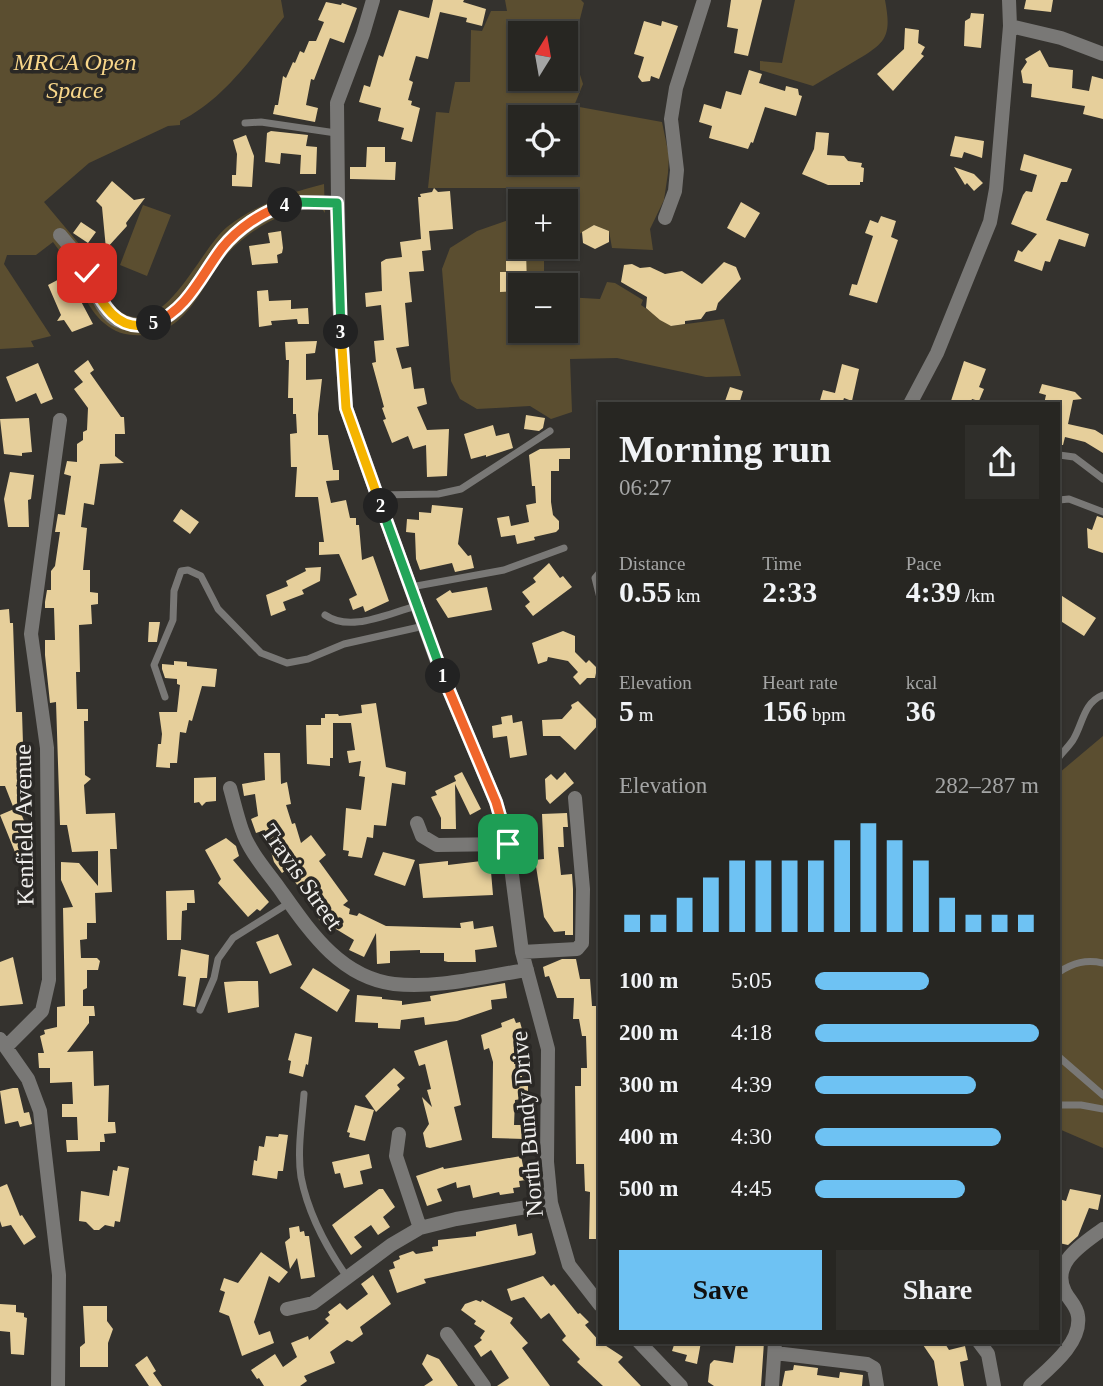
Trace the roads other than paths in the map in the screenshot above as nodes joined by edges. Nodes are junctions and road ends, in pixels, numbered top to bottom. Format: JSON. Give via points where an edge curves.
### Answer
{"nodes":[{"id":1,"x":373,"y":0,"type":"edge"},
{"id":2,"x":704,"y":0,"type":"edge"},
{"id":3,"x":1009,"y":0,"type":"edge"},
{"id":4,"x":1010,"y":26,"type":"junction"},
{"id":5,"x":1103,"y":54,"type":"edge"},
{"id":6,"x":245,"y":123,"type":"dead end"},
{"id":7,"x":336,"y":133,"type":"junction"},
{"id":8,"x":337,"y":203,"type":"junction"},
{"id":9,"x":665,"y":218,"type":"dead end"},
{"id":10,"x":60,"y":235,"type":"dead end"},
{"id":11,"x":911,"y":402,"type":"edge"},
{"id":12,"x":60,"y":421,"type":"dead end"},
{"id":13,"x":550,"y":431,"type":"dead end"},
{"id":14,"x":1060,"y":455,"type":"edge"},
{"id":15,"x":1103,"y":479,"type":"edge"},
{"id":16,"x":377,"y":495,"type":"junction"},
{"id":17,"x":1060,"y":500,"type":"edge"},
{"id":18,"x":1103,"y":512,"type":"edge"},
{"id":19,"x":564,"y":548,"type":"dead end"},
{"id":20,"x":411,"y":587,"type":"junction"},
{"id":21,"x":418,"y":606,"type":"junction"},
{"id":22,"x":325,"y":615,"type":"dead end"},
{"id":23,"x":425,"y":626,"type":"junction"},
{"id":24,"x":1103,"y":695,"type":"edge"},
{"id":25,"x":165,"y":697,"type":"dead end"},
{"id":26,"x":1060,"y":757,"type":"edge"},
{"id":27,"x":230,"y":788,"type":"dead end"},
{"id":28,"x":575,"y":798,"type":"dead end"},
{"id":29,"x":417,"y":822,"type":"dead end"},
{"id":30,"x":508,"y":844,"type":"junction"},
{"id":31,"x":289,"y":903,"type":"junction"},
{"id":32,"x":522,"y":952,"type":"junction"},
{"id":33,"x":1103,"y":963,"type":"edge"},
{"id":34,"x":527,"y":970,"type":"junction"},
{"id":35,"x":1060,"y":971,"type":"edge"},
{"id":36,"x":200,"y":1010,"type":"dead end"},
{"id":37,"x":3,"y":1043,"type":"edge"},
{"id":38,"x":1060,"y":1058,"type":"edge"},
{"id":39,"x":304,"y":1094,"type":"dead end"},
{"id":40,"x":1103,"y":1094,"type":"edge"},
{"id":41,"x":1060,"y":1105,"type":"edge"},
{"id":42,"x":1103,"y":1109,"type":"edge"},
{"id":43,"x":399,"y":1134,"type":"dead end"},
{"id":44,"x":551,"y":1203,"type":"junction"},
{"id":45,"x":420,"y":1228,"type":"junction"},
{"id":46,"x":1103,"y":1229,"type":"edge"},
{"id":47,"x":347,"y":1278,"type":"junction"},
{"id":48,"x":598,"y":1302,"type":"edge"},
{"id":49,"x":287,"y":1309,"type":"dead end"},
{"id":50,"x":447,"y":1334,"type":"dead end"},
{"id":51,"x":641,"y":1344,"type":"edge"},
{"id":52,"x":656,"y":1344,"type":"edge"},
{"id":53,"x":980,"y":1344,"type":"edge"},
{"id":54,"x":775,"y":1348,"type":"edge"},
{"id":55,"x":656,"y":1359,"type":"junction"},
{"id":56,"x":58,"y":1386,"type":"edge"},
{"id":57,"x":484,"y":1386,"type":"edge"},
{"id":58,"x":681,"y":1386,"type":"edge"},
{"id":59,"x":772,"y":1386,"type":"edge"},
{"id":60,"x":877,"y":1386,"type":"edge"},
{"id":61,"x":994,"y":1386,"type":"edge"},
{"id":62,"x":1030,"y":1386,"type":"edge"}],
"edges":[{"from":1,"to":7,"type":"street","name":"North Bundy Drive","via":[[337,103]]},
{"from":2,"to":9,"type":"street","via":[[676,88],[671,118],[677,170]]},
{"from":3,"to":4,"type":"street"},
{"from":4,"to":5,"type":"street","via":[[1049,34]]},
{"from":4,"to":11,"type":"street","via":[[990,222],[937,353]]},
{"from":6,"to":7,"type":"lane"},
{"from":7,"to":8,"type":"street","name":"North Bundy Drive"},
{"from":8,"to":10,"type":"street","via":[[293,202],[252,222],[223,247],[177,310],[147,325],[116,320],[105,309]]},
{"from":8,"to":16,"type":"street","name":"North Bundy Drive","via":[[346,408]]},
{"from":12,"to":37,"type":"street","name":"Kenfield Avenue","via":[[31,634],[47,748],[49,980],[42,1011]]},
{"from":13,"to":16,"type":"lane","via":[[461,489]]},
{"from":14,"to":15,"type":"lane","via":[[1074,457]]},
{"from":16,"to":20,"type":"street","name":"North Bundy Drive"},
{"from":17,"to":18,"type":"lane"},
{"from":19,"to":20,"type":"lane","via":[[504,570]]},
{"from":20,"to":21,"type":"street","name":"North Bundy Drive"},
{"from":21,"to":22,"type":"lane","via":[[348,624]]},
{"from":21,"to":23,"type":"street","name":"North Bundy Drive"},
{"from":23,"to":25,"type":"lane","via":[[344,644],[287,663],[261,653],[218,609],[201,576],[181,571],[174,590],[173,620],[153,665]]},
{"from":23,"to":30,"type":"street","name":"North Bundy Drive","via":[[496,802]]},
{"from":24,"to":26,"type":"lane","via":[[1086,709]]},
{"from":27,"to":31,"type":"street","name":"Travis Street","via":[[242,831]]},
{"from":28,"to":32,"type":"street","via":[[583,889],[582,943],[577,948]]},
{"from":29,"to":30,"type":"street","via":[[422,836],[437,845]]},
{"from":30,"to":32,"type":"street","name":"North Bundy Drive"},
{"from":31,"to":34,"type":"street","name":"Travis Street","via":[[328,952],[372,979],[427,984]]},
{"from":31,"to":36,"type":"lane","via":[[233,939],[218,959]]},
{"from":32,"to":34,"type":"street","name":"North Bundy Drive"},
{"from":33,"to":35,"type":"lane","via":[[1091,960]]},
{"from":34,"to":44,"type":"street","name":"North Bundy Drive","via":[[548,1049]]},
{"from":37,"to":56,"type":"street","via":[[28,1079],[40,1111],[59,1275]]},
{"from":38,"to":40,"type":"lane"},
{"from":39,"to":47,"type":"lane","via":[[301,1177],[317,1226]]},
{"from":41,"to":42,"type":"lane"},
{"from":43,"to":45,"type":"street","via":[[396,1156]]},
{"from":44,"to":45,"type":"street"},
{"from":44,"to":48,"type":"street","name":"North Bundy Drive","via":[[569,1265]]},
{"from":45,"to":47,"type":"street"},
{"from":46,"to":62,"type":"street","via":[[1063,1264],[1060,1279],[1079,1315],[1077,1330],[1055,1363]]},
{"from":47,"to":49,"type":"street","via":[[313,1303]]},
{"from":50,"to":57,"type":"street"},
{"from":51,"to":55,"type":"street"},
{"from":52,"to":55,"type":"street"},
{"from":53,"to":61,"type":"street","via":[[988,1354]]},
{"from":54,"to":59,"type":"street"},
{"from":54,"to":60,"type":"street","via":[[867,1363],[874,1368]]},
{"from":55,"to":58,"type":"street"}]}
